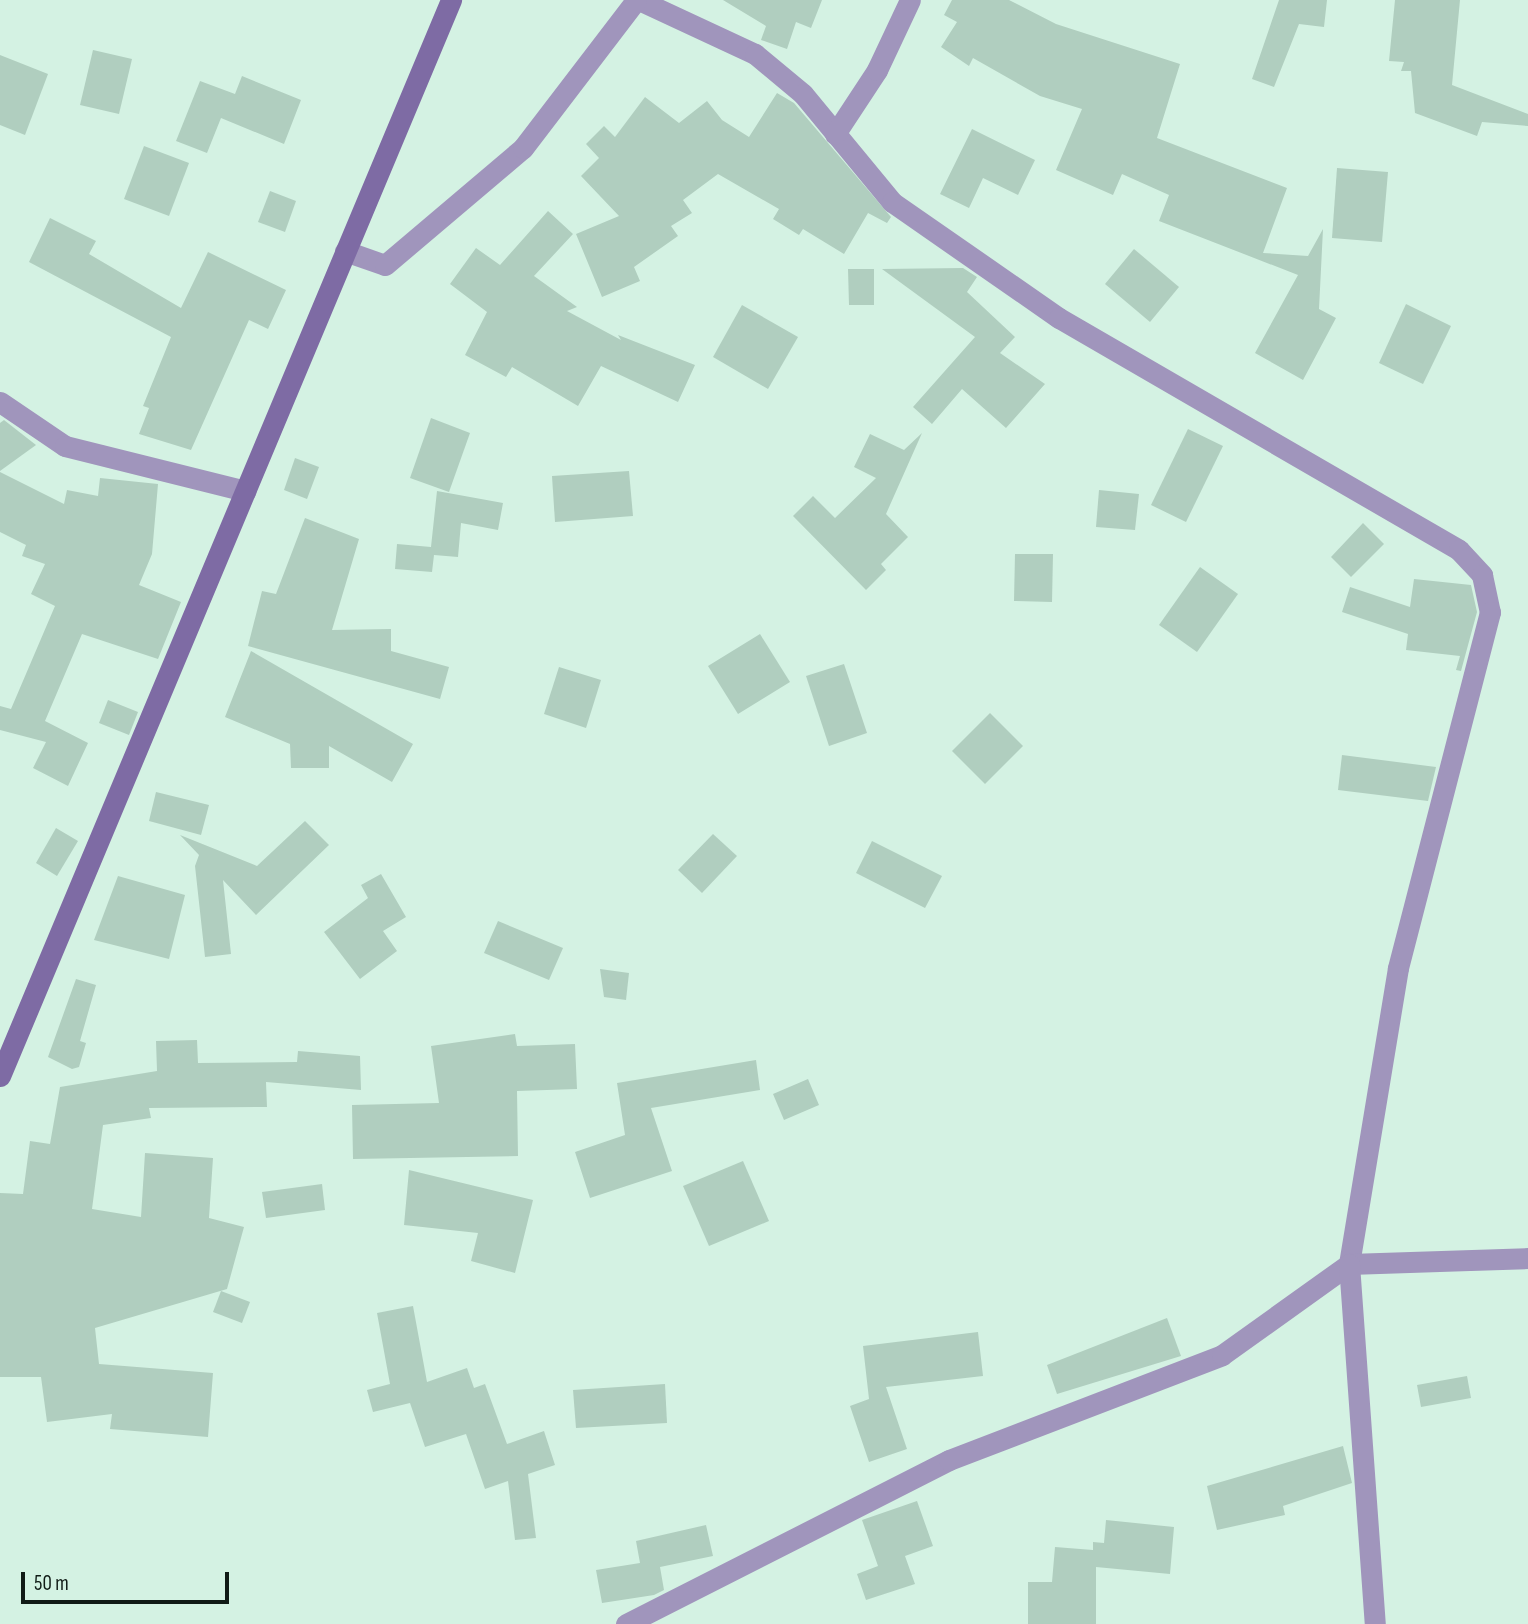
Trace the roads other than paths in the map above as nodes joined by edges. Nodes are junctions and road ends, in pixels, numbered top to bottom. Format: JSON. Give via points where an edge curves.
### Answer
{"nodes":[{"id":1,"x":451,"y":0,"type":"edge"},
{"id":2,"x":637,"y":0,"type":"edge"},
{"id":3,"x":909,"y":0,"type":"edge"},
{"id":4,"x":835,"y":134,"type":"junction"},
{"id":5,"x":345,"y":251,"type":"junction"},
{"id":6,"x":0,"y":402,"type":"edge"},
{"id":7,"x":245,"y":491,"type":"junction"},
{"id":8,"x":0,"y":1076,"type":"edge"},
{"id":9,"x":1528,"y":1258,"type":"edge"},
{"id":10,"x":1349,"y":1264,"type":"junction"},
{"id":11,"x":626,"y":1624,"type":"edge"},
{"id":12,"x":1376,"y":1624,"type":"edge"}],
"edges":[{"from":1,"to":5,"type":"street"},
{"from":2,"to":4,"type":"street","via":[[755,54],[803,94]]},
{"from":2,"to":5,"type":"street","via":[[523,148],[385,265]]},
{"from":3,"to":4,"type":"street","via":[[877,70]]},
{"from":4,"to":10,"type":"street","via":[[892,202],[1048,310],[1459,550],[1482,575],[1490,611],[1398,968]]},
{"from":5,"to":7,"type":"street"},
{"from":6,"to":7,"type":"street","via":[[65,446]]},
{"from":7,"to":8,"type":"street"},
{"from":9,"to":10,"type":"street"},
{"from":10,"to":11,"type":"street","via":[[1222,1355],[949,1460]]},
{"from":10,"to":12,"type":"street"}]}
